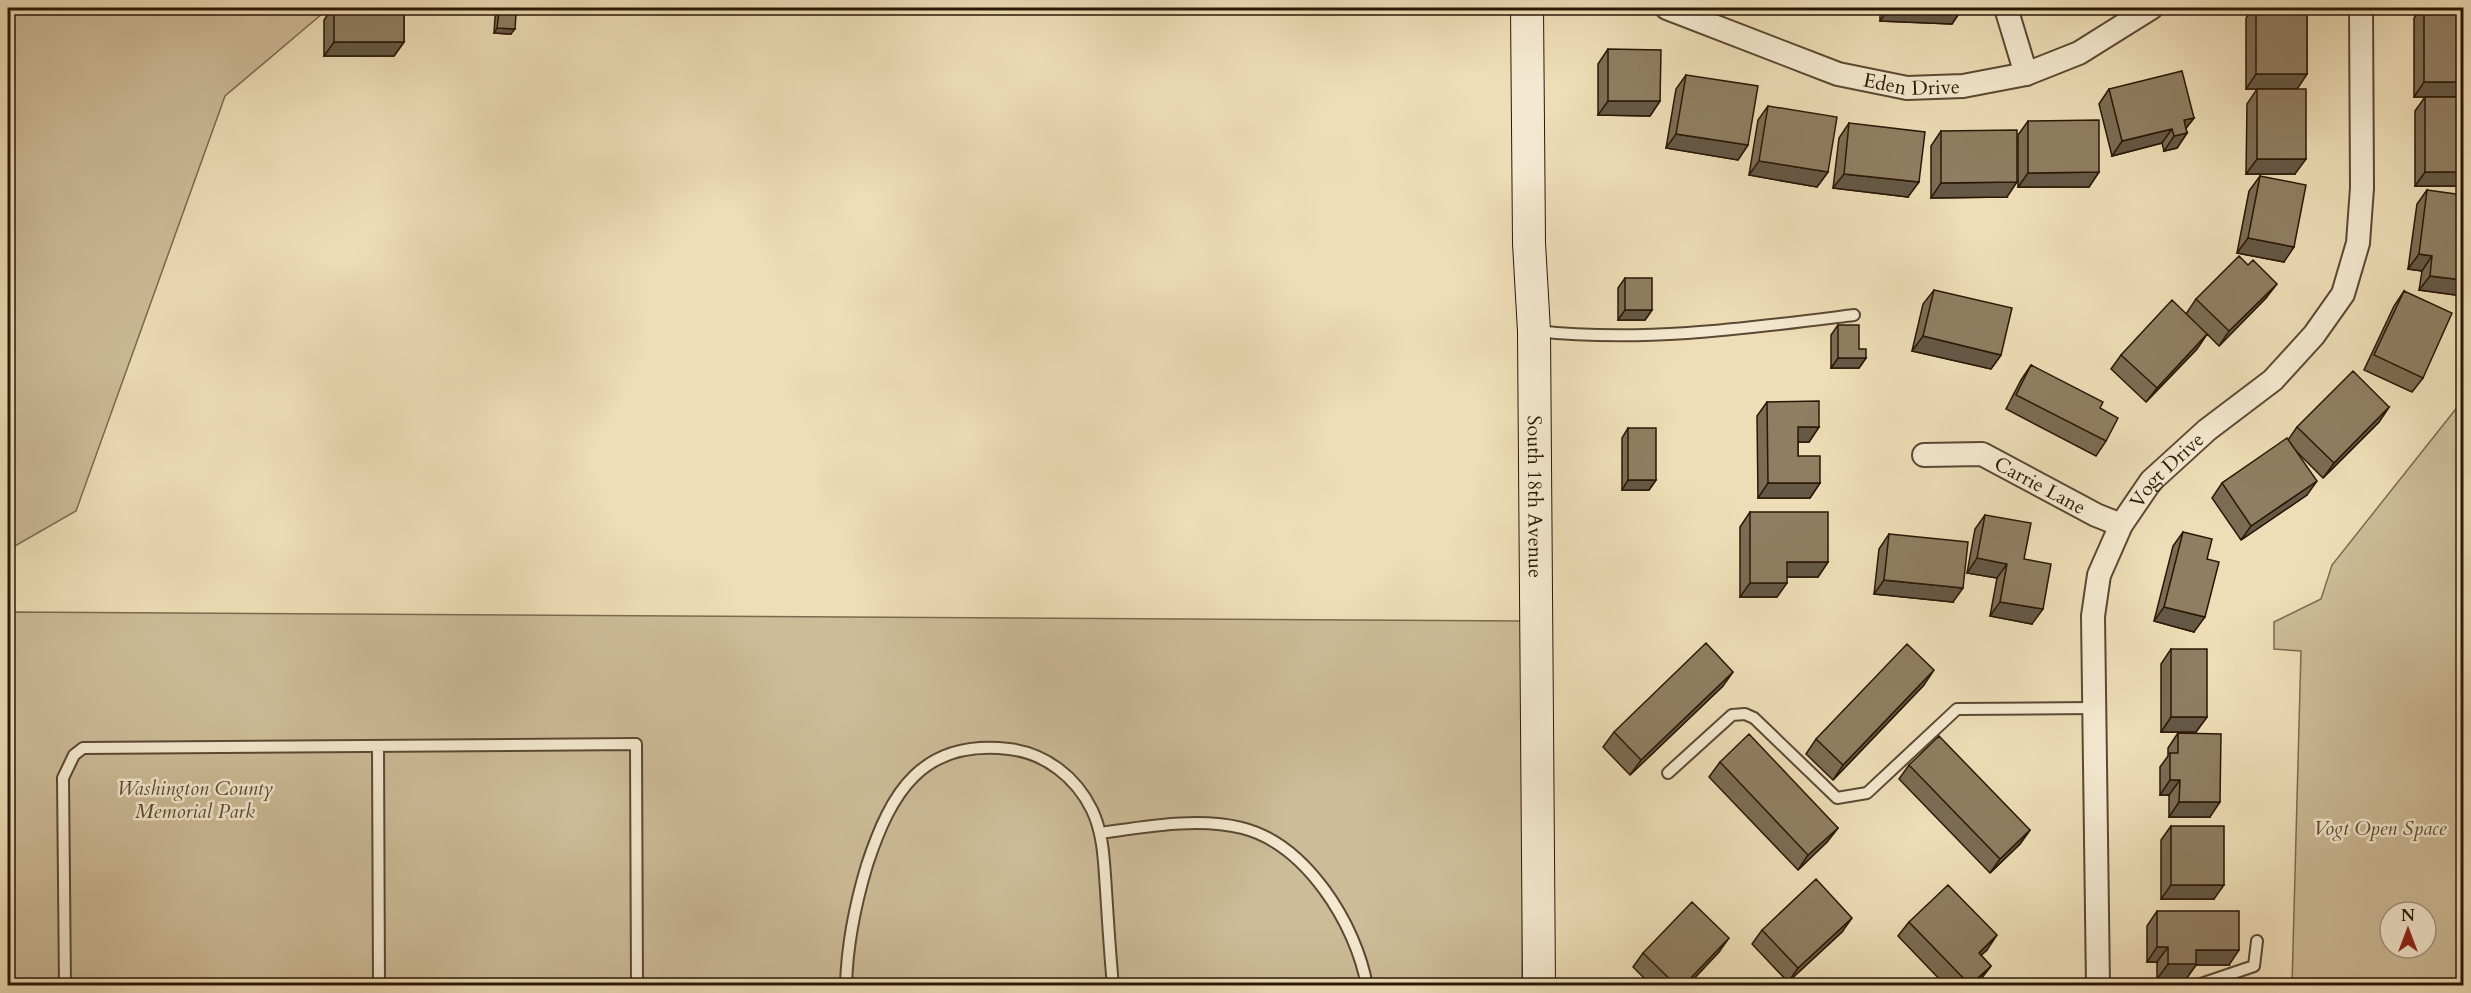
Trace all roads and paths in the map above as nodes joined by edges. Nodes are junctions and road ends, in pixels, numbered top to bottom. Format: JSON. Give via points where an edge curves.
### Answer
{"nodes":[{"id":1,"x":1527,"y":8,"type":"edge"},
{"id":2,"x":1667,"y":8,"type":"edge"},
{"id":3,"x":2006,"y":8,"type":"edge"},
{"id":4,"x":2151,"y":8,"type":"edge"},
{"id":5,"x":2361,"y":8,"type":"edge"},
{"id":6,"x":2026,"y":74,"type":"junction"},
{"id":7,"x":1854,"y":315,"type":"dead end"},
{"id":8,"x":1534,"y":331,"type":"junction"},
{"id":9,"x":1924,"y":455,"type":"dead end"},
{"id":10,"x":2121,"y":525,"type":"junction"},
{"id":11,"x":2094,"y":708,"type":"junction"},
{"id":12,"x":378,"y":746,"type":"junction"},
{"id":13,"x":1668,"y":773,"type":"dead end"},
{"id":14,"x":1100,"y":833,"type":"junction"},
{"id":15,"x":2257,"y":941,"type":"dead end"},
{"id":16,"x":65,"y":986,"type":"edge"},
{"id":17,"x":379,"y":986,"type":"edge"},
{"id":18,"x":637,"y":986,"type":"edge"},
{"id":19,"x":846,"y":986,"type":"edge"},
{"id":20,"x":1113,"y":986,"type":"edge"},
{"id":21,"x":1367,"y":986,"type":"edge"},
{"id":22,"x":1539,"y":986,"type":"edge"},
{"id":23,"x":2098,"y":986,"type":"edge"},
{"id":24,"x":2195,"y":986,"type":"edge"}],
"edges":[{"from":1,"to":8,"type":"street","name":"South 18th Avenue","via":[[1529,243]]},
{"from":2,"to":6,"type":"street","name":"Eden Drive","via":[[1838,74],[1907,88],[1963,86]]},
{"from":3,"to":6,"type":"street"},
{"from":4,"to":6,"type":"street","name":"Eden Drive","via":[[2079,53]]},
{"from":5,"to":10,"type":"street","name":"Vogt Drive","via":[[2362,188],[2358,243],[2343,294],[2314,336],[2273,380],[2207,430],[2151,481]]},
{"from":7,"to":8,"type":"lane","via":[[1679,333],[1585,336]]},
{"from":8,"to":22,"type":"street","name":"South 18th Avenue"},
{"from":9,"to":10,"type":"street","name":"Carrie Lane","via":[[1982,454]]},
{"from":10,"to":11,"type":"street","name":"Vogt Drive","via":[[2099,575],[2094,606]]},
{"from":11,"to":13,"type":"lane","via":[[1957,709],[1867,793],[1852,797],[1837,798],[1754,718],[1745,714],[1731,715]]},
{"from":11,"to":23,"type":"street","name":"Vogt Drive"},
{"from":12,"to":16,"type":"lane","via":[[83,748],[74,755],[63,778]]},
{"from":12,"to":17,"type":"lane"},
{"from":12,"to":18,"type":"lane","via":[[636,744]]},
{"from":14,"to":19,"type":"lane","via":[[1082,793],[1065,773],[1045,760],[1019,750],[994,747],[970,749],[932,762],[898,793],[874,843],[852,921]]},
{"from":14,"to":20,"type":"lane"},
{"from":14,"to":21,"type":"lane","via":[[1196,824],[1262,834],[1305,868],[1336,906],[1360,956]]},
{"from":15,"to":24,"type":"lane","via":[[2254,966]]}]}
